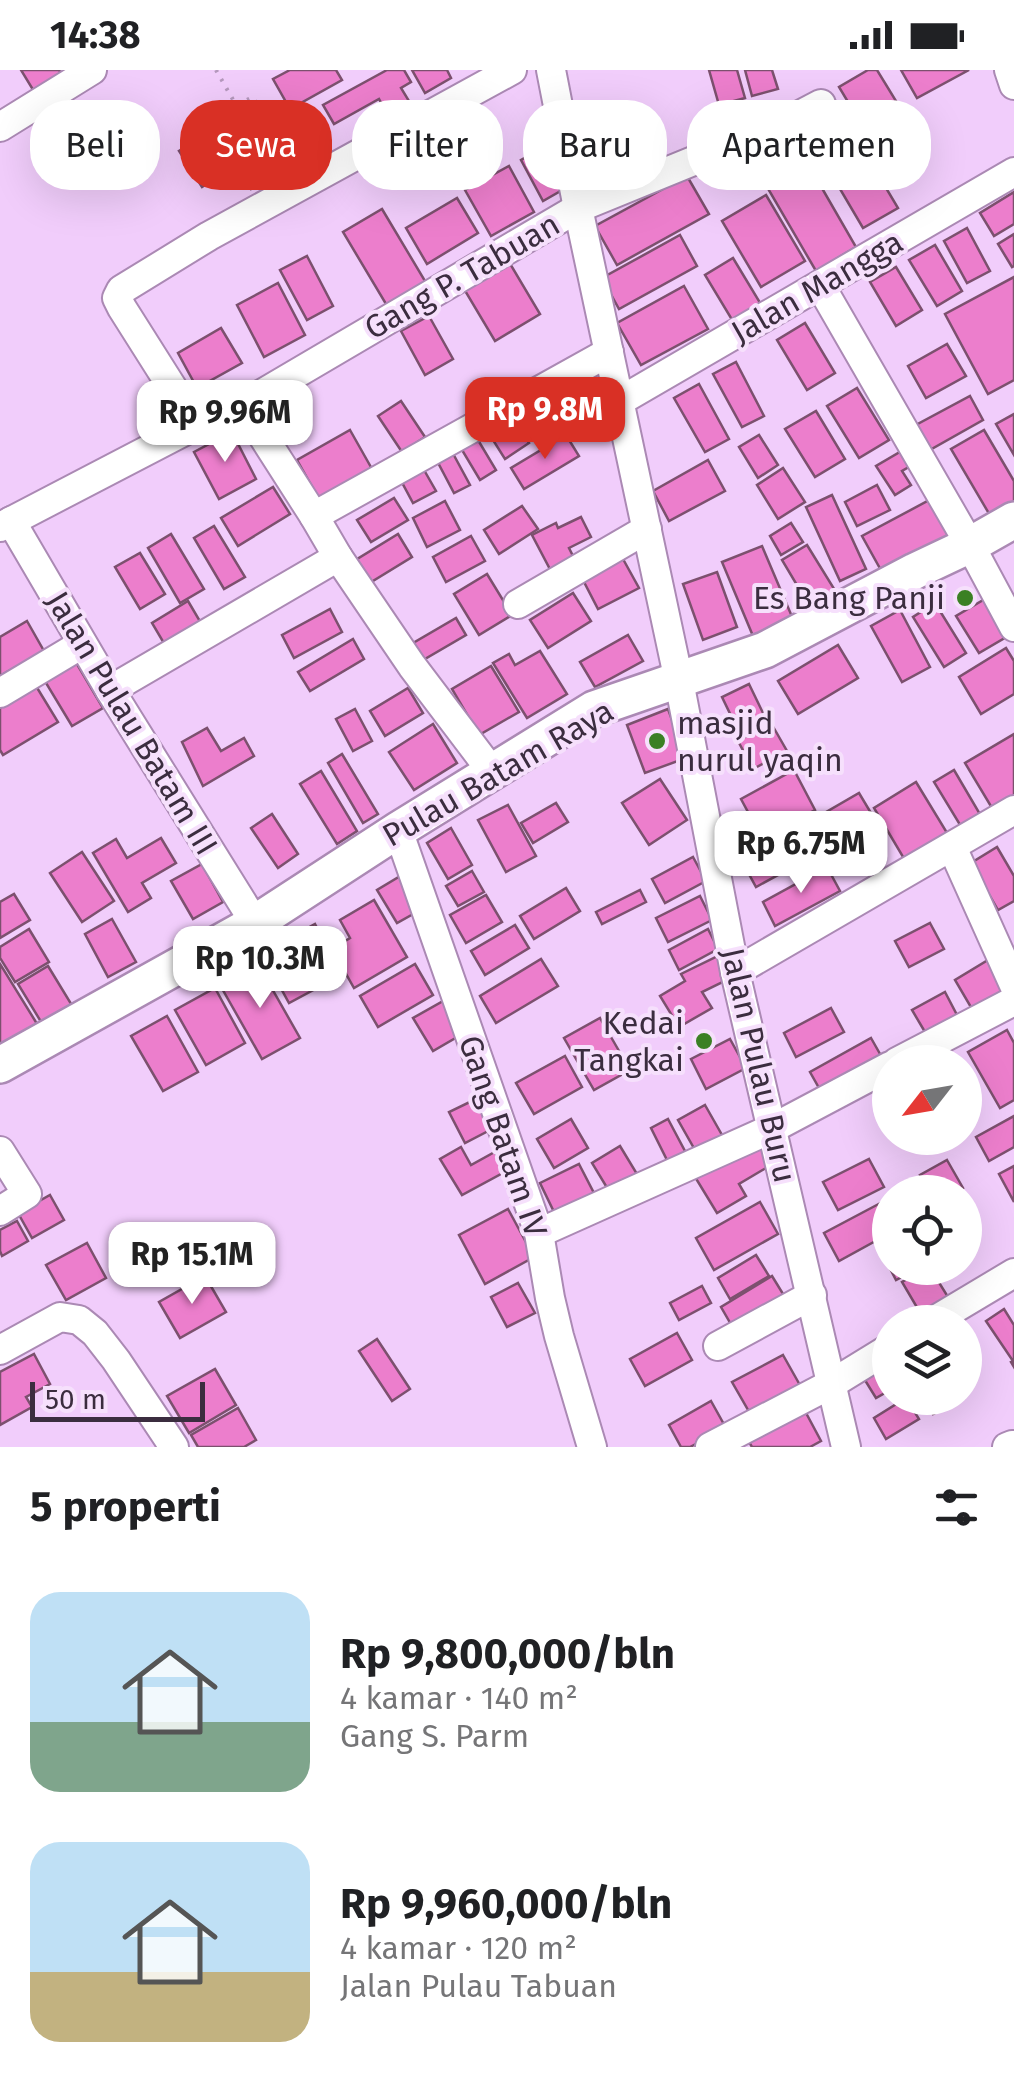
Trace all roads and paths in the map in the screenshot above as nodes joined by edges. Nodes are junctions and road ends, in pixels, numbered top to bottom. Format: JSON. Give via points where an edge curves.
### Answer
{"nodes":[{"id":1,"x":92,"y":70,"type":"edge"},
{"id":2,"x":216,"y":70,"type":"edge"},
{"id":3,"x":512,"y":70,"type":"edge"},
{"id":4,"x":551,"y":70,"type":"edge"},
{"id":5,"x":1009,"y":70,"type":"edge"},
{"id":6,"x":1014,"y":85,"type":"edge"},
{"id":7,"x":233,"y":100,"type":"edge"},
{"id":8,"x":0,"y":126,"type":"edge"},
{"id":9,"x":687,"y":163,"type":"edge"},
{"id":10,"x":332,"y":168,"type":"edge"},
{"id":11,"x":1014,"y":172,"type":"edge"},
{"id":12,"x":291,"y":190,"type":"edge"},
{"id":13,"x":578,"y":208,"type":"junction"},
{"id":14,"x":820,"y":285,"type":"junction"},
{"id":15,"x":609,"y":352,"type":"junction"},
{"id":16,"x":620,"y":400,"type":"junction"},
{"id":17,"x":243,"y":405,"type":"junction"},
{"id":18,"x":196,"y":425,"type":"junction"},
{"id":19,"x":314,"y":516,"type":"junction"},
{"id":20,"x":1014,"y":520,"type":"edge"},
{"id":21,"x":5,"y":524,"type":"edge"},
{"id":22,"x":647,"y":529,"type":"junction"},
{"id":23,"x":970,"y":546,"type":"junction"},
{"id":24,"x":338,"y":557,"type":"junction"},
{"id":25,"x":518,"y":604,"type":"dead end"},
{"id":26,"x":1014,"y":627,"type":"edge"},
{"id":27,"x":82,"y":644,"type":"junction"},
{"id":28,"x":679,"y":681,"type":"junction"},
{"id":29,"x":110,"y":690,"type":"junction"},
{"id":30,"x":0,"y":693,"type":"edge"},
{"id":31,"x":493,"y":773,"type":"junction"},
{"id":32,"x":1014,"y":810,"type":"edge"},
{"id":33,"x":398,"y":830,"type":"junction"},
{"id":34,"x":952,"y":848,"type":"junction"},
{"id":35,"x":255,"y":923,"type":"junction"},
{"id":36,"x":735,"y":972,"type":"junction"},
{"id":37,"x":1014,"y":985,"type":"edge"},
{"id":38,"x":1014,"y":1001,"type":"edge"},
{"id":39,"x":930,"y":1045,"type":"edge"},
{"id":40,"x":0,"y":1065,"type":"edge"},
{"id":41,"x":872,"y":1076,"type":"edge"},
{"id":42,"x":773,"y":1128,"type":"junction"},
{"id":43,"x":0,"y":1151,"type":"edge"},
{"id":44,"x":0,"y":1211,"type":"edge"},
{"id":45,"x":539,"y":1234,"type":"junction"},
{"id":46,"x":1014,"y":1272,"type":"edge"},
{"id":47,"x":812,"y":1295,"type":"junction"},
{"id":48,"x":960,"y":1305,"type":"edge"},
{"id":49,"x":718,"y":1346,"type":"dead end"},
{"id":50,"x":0,"y":1350,"type":"edge"},
{"id":51,"x":872,"y":1359,"type":"edge"},
{"id":52,"x":833,"y":1382,"type":"junction"},
{"id":53,"x":174,"y":1447,"type":"edge"},
{"id":54,"x":592,"y":1447,"type":"edge"},
{"id":55,"x":710,"y":1447,"type":"edge"},
{"id":56,"x":846,"y":1447,"type":"edge"}],
"edges":[{"from":1,"to":8,"type":"street"},
{"from":2,"to":7,"type":"path"},
{"from":3,"to":10,"type":"street"},
{"from":4,"to":13,"type":"street","name":"Jalan Pulau Buru"},
{"from":5,"to":6,"type":"street"},
{"from":9,"to":13,"type":"street","name":"Gang P. Tabuan"},
{"from":11,"to":14,"type":"street","name":"Jalan Mangga"},
{"from":12,"to":18,"type":"street","via":[[117,298]]},
{"from":13,"to":15,"type":"street","name":"Jalan Pulau Buru"},
{"from":13,"to":17,"type":"street","name":"Gang P. Tabuan"},
{"from":14,"to":16,"type":"street","name":"Jalan Mangga"},
{"from":14,"to":23,"type":"street"},
{"from":15,"to":16,"type":"street","name":"Jalan Pulau Buru"},
{"from":15,"to":19,"type":"street"},
{"from":16,"to":22,"type":"street","name":"Jalan Pulau Buru"},
{"from":17,"to":18,"type":"street","name":"Gang P. Tabuan"},
{"from":17,"to":19,"type":"street"},
{"from":18,"to":21,"type":"street","name":"Gang P. Tabuan"},
{"from":19,"to":24,"type":"street"},
{"from":20,"to":23,"type":"street","name":"Pulau Batam Raya"},
{"from":21,"to":27,"type":"street","name":"Jalan Pulau Batam III"},
{"from":22,"to":25,"type":"street"},
{"from":22,"to":28,"type":"street","name":"Jalan Pulau Buru"},
{"from":23,"to":26,"type":"street"},
{"from":23,"to":28,"type":"street","name":"Pulau Batam Raya","via":[[765,650]]},
{"from":24,"to":29,"type":"street"},
{"from":24,"to":31,"type":"street"},
{"from":27,"to":29,"type":"street","name":"Jalan Pulau Batam III"},
{"from":27,"to":30,"type":"street"},
{"from":28,"to":31,"type":"street","name":"Pulau Batam Raya","via":[[594,710]]},
{"from":28,"to":36,"type":"street","name":"Jalan Pulau Buru"},
{"from":29,"to":35,"type":"street","name":"Jalan Pulau Batam III"},
{"from":31,"to":33,"type":"street","name":"Pulau Batam Raya"},
{"from":32,"to":34,"type":"street"},
{"from":33,"to":35,"type":"street","name":"Pulau Batam Raya"},
{"from":33,"to":45,"type":"street","name":"Gang Batam IV"},
{"from":34,"to":36,"type":"street"},
{"from":34,"to":37,"type":"street"},
{"from":35,"to":40,"type":"street","name":"Pulau Batam Raya"},
{"from":36,"to":42,"type":"street","name":"Jalan Pulau Buru"},
{"from":38,"to":39,"type":"street"},
{"from":41,"to":42,"type":"street"},
{"from":42,"to":45,"type":"street"},
{"from":42,"to":47,"type":"street","name":"Jalan Pulau Buru"},
{"from":43,"to":44,"type":"street","via":[[27,1194]]},
{"from":45,"to":54,"type":"street","name":"Gang Batam IV","via":[[559,1336]]},
{"from":46,"to":48,"type":"street"},
{"from":47,"to":49,"type":"street"},
{"from":47,"to":52,"type":"street","name":"Jalan Pulau Buru"},
{"from":50,"to":53,"type":"street","via":[[60,1317],[79,1320],[116,1360]]},
{"from":51,"to":52,"type":"street"},
{"from":52,"to":55,"type":"street"},
{"from":52,"to":56,"type":"street","name":"Jalan Pulau Buru"}]}
